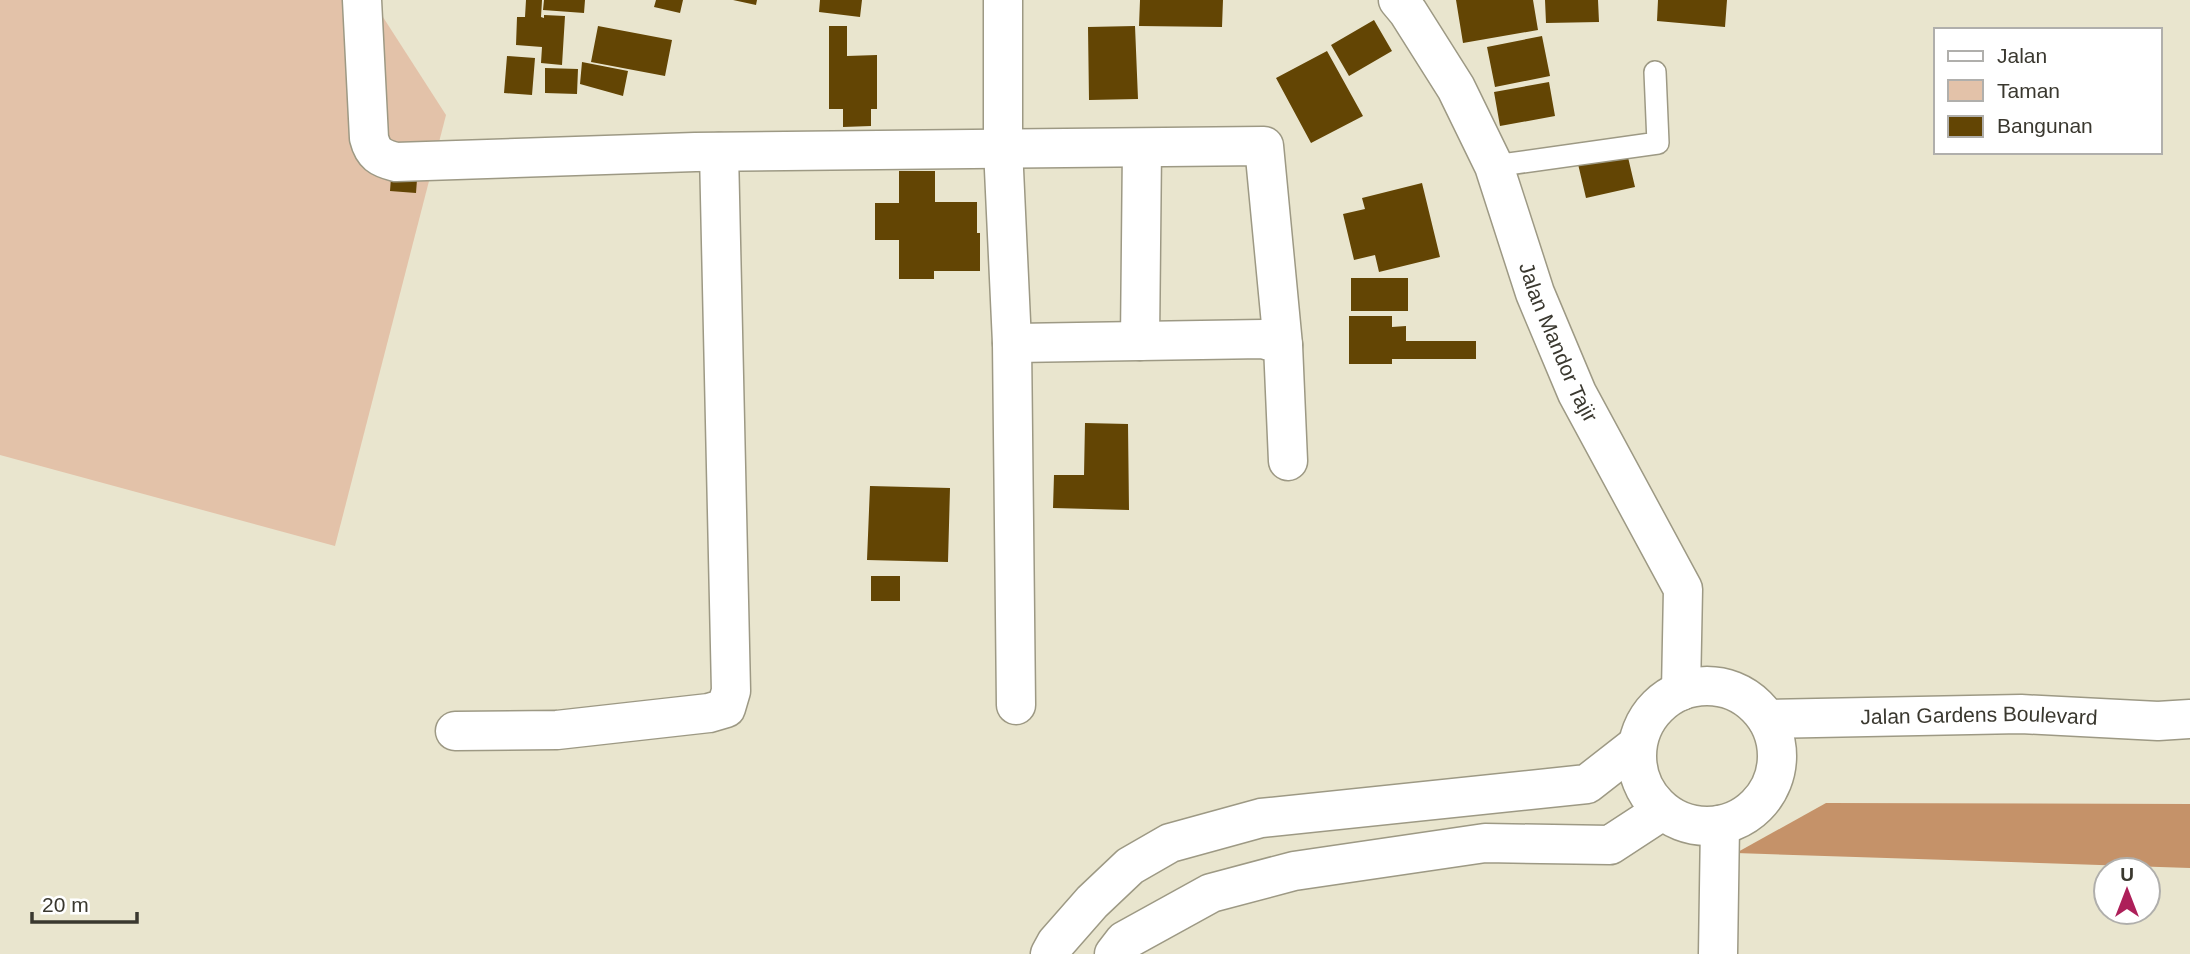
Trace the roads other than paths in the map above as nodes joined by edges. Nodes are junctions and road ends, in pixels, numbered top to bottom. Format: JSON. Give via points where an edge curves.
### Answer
{"nodes":[{"id":1,"x":362,"y":0,"type":"edge"},
{"id":2,"x":1003,"y":0,"type":"edge"},
{"id":3,"x":1398,"y":0,"type":"edge"},
{"id":4,"x":1655,"y":72,"type":"dead end"},
{"id":5,"x":1003,"y":148,"type":"junction"},
{"id":6,"x":1142,"y":148,"type":"junction"},
{"id":7,"x":719,"y":152,"type":"junction"},
{"id":8,"x":1494,"y":166,"type":"junction"},
{"id":9,"x":1140,"y":341,"type":"junction"},
{"id":10,"x":1012,"y":343,"type":"junction"},
{"id":11,"x":1283,"y":345,"type":"junction"},
{"id":12,"x":1288,"y":461,"type":"dead end"},
{"id":13,"x":1681,"y":691,"type":"junction"},
{"id":14,"x":1016,"y":705,"type":"dead end"},
{"id":15,"x":1767,"y":719,"type":"junction"},
{"id":16,"x":2190,"y":719,"type":"edge"},
{"id":17,"x":454,"y":731,"type":"dead end"},
{"id":18,"x":1637,"y":745,"type":"junction"},
{"id":19,"x":1662,"y":811,"type":"junction"},
{"id":20,"x":1720,"y":825,"type":"junction"},
{"id":21,"x":1050,"y":954,"type":"edge"},
{"id":22,"x":1114,"y":954,"type":"edge"},
{"id":23,"x":1718,"y":954,"type":"edge"}],
"edges":[{"from":1,"to":7,"type":"street","via":[[369,138],[373,151],[383,159]]},
{"from":2,"to":5,"type":"street"},
{"from":3,"to":8,"type":"street","name":"Jalan Mandor Tajir","via":[[1456,88]]},
{"from":4,"to":8,"type":"lane","via":[[1658,143]]},
{"from":5,"to":6,"type":"street"},
{"from":5,"to":7,"type":"street"},
{"from":5,"to":10,"type":"street"},
{"from":6,"to":9,"type":"street"},
{"from":6,"to":11,"type":"street","via":[[1264,146]]},
{"from":7,"to":17,"type":"street","via":[[731,691],[726,708],[557,730]]},
{"from":8,"to":13,"type":"street","name":"Jalan Mandor Tajir","via":[[1535,293],[1577,393],[1684,589]]},
{"from":9,"to":10,"type":"street"},
{"from":9,"to":11,"type":"street","via":[[1263,339]]},
{"from":10,"to":14,"type":"street"},
{"from":11,"to":12,"type":"street"},
{"from":13,"to":15,"type":"street","via":[[1705,686],[1729,690],[1750,701]]},
{"from":13,"to":18,"type":"street","via":[[1660,703],[1645,722]]},
{"from":15,"to":16,"type":"street","name":"Jalan Gardens Boulevard","via":[[2021,714]]},
{"from":15,"to":20,"type":"street","via":[[1776,742],[1774,779],[1753,809]]},
{"from":18,"to":19,"type":"street","via":[[1637,769],[1646,792]]},
{"from":18,"to":21,"type":"street","via":[[1587,785],[1261,818],[1170,843],[1130,866],[1092,902]]},
{"from":19,"to":20,"type":"street","via":[[1699,826]]},
{"from":19,"to":22,"type":"street","via":[[1610,845],[1485,843],[1294,871],[1211,892],[1124,941]]},
{"from":20,"to":23,"type":"street"}]}
